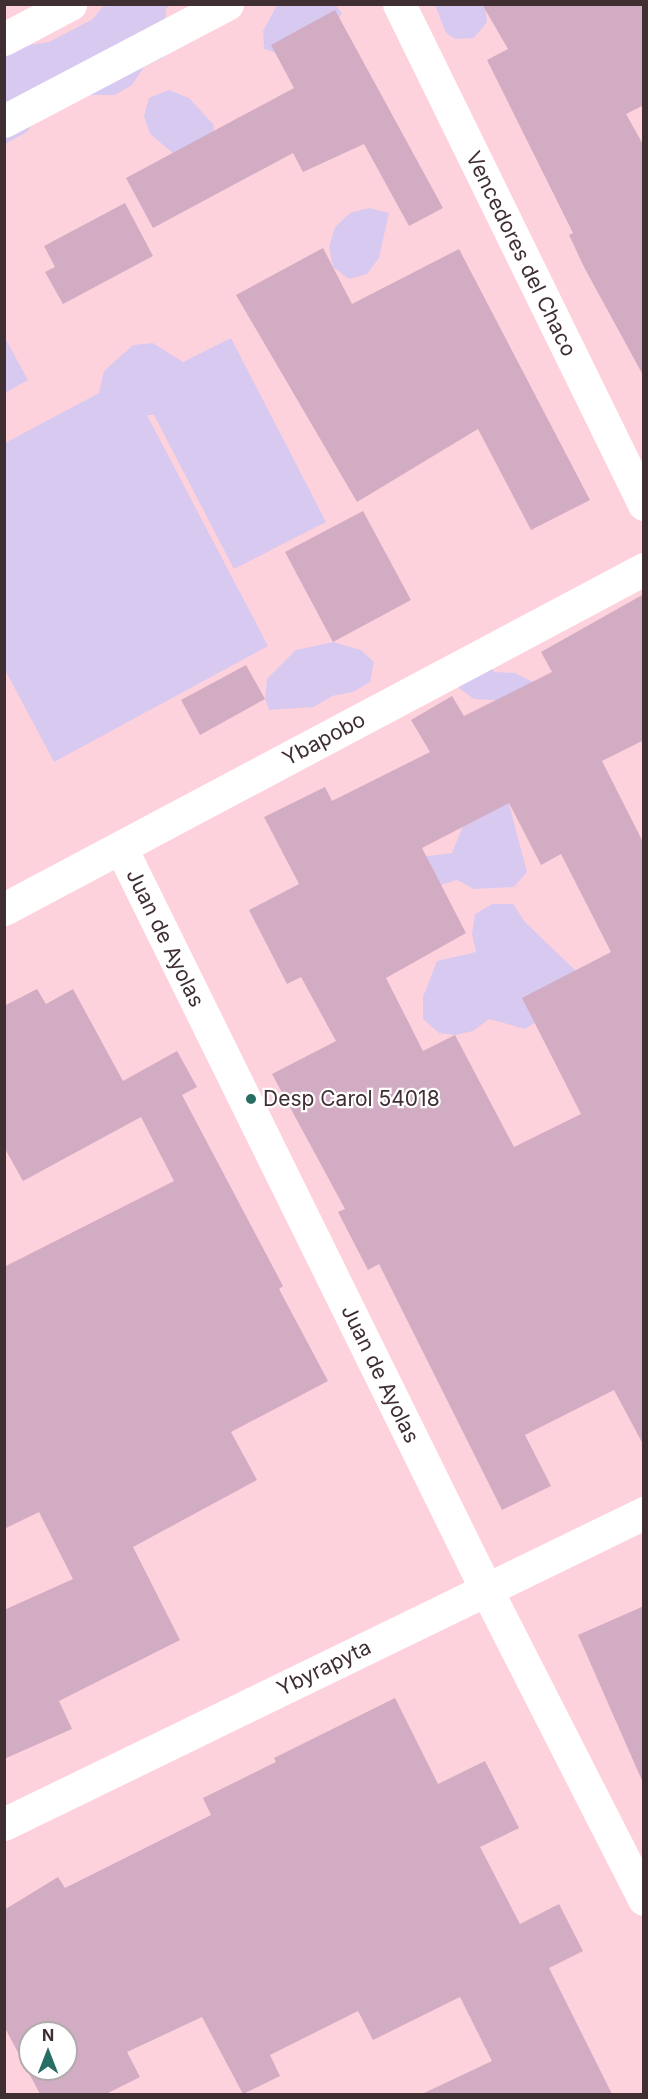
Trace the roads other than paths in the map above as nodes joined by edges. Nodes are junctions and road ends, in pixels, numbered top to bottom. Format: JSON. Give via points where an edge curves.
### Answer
{"nodes":[{"id":1,"x":70,"y":4,"type":"edge"},
{"id":2,"x":227,"y":4,"type":"edge"},
{"id":3,"x":399,"y":4,"type":"edge"},
{"id":4,"x":4,"y":39,"type":"edge"},
{"id":5,"x":4,"y":121,"type":"edge"},
{"id":6,"x":644,"y":504,"type":"edge"},
{"id":7,"x":644,"y":568,"type":"edge"},
{"id":8,"x":121,"y":848,"type":"junction"},
{"id":9,"x":4,"y":909,"type":"edge"},
{"id":10,"x":644,"y":1513,"type":"edge"},
{"id":11,"x":486,"y":1589,"type":"junction"},
{"id":12,"x":4,"y":1824,"type":"edge"},
{"id":13,"x":644,"y":1899,"type":"edge"}],
"edges":[{"from":1,"to":4,"type":"street"},
{"from":2,"to":5,"type":"street"},
{"from":3,"to":6,"type":"street","name":"Vencedores del Chaco"},
{"from":7,"to":8,"type":"street","name":"Ybapobo"},
{"from":8,"to":9,"type":"street","name":"Ybapobo"},
{"from":8,"to":11,"type":"street","name":"Juan de Ayolas"},
{"from":10,"to":11,"type":"street","name":"Ybyrapyta"},
{"from":11,"to":12,"type":"street","name":"Ybyrapyta"},
{"from":11,"to":13,"type":"street","name":"Juan de Ayolas"}]}
